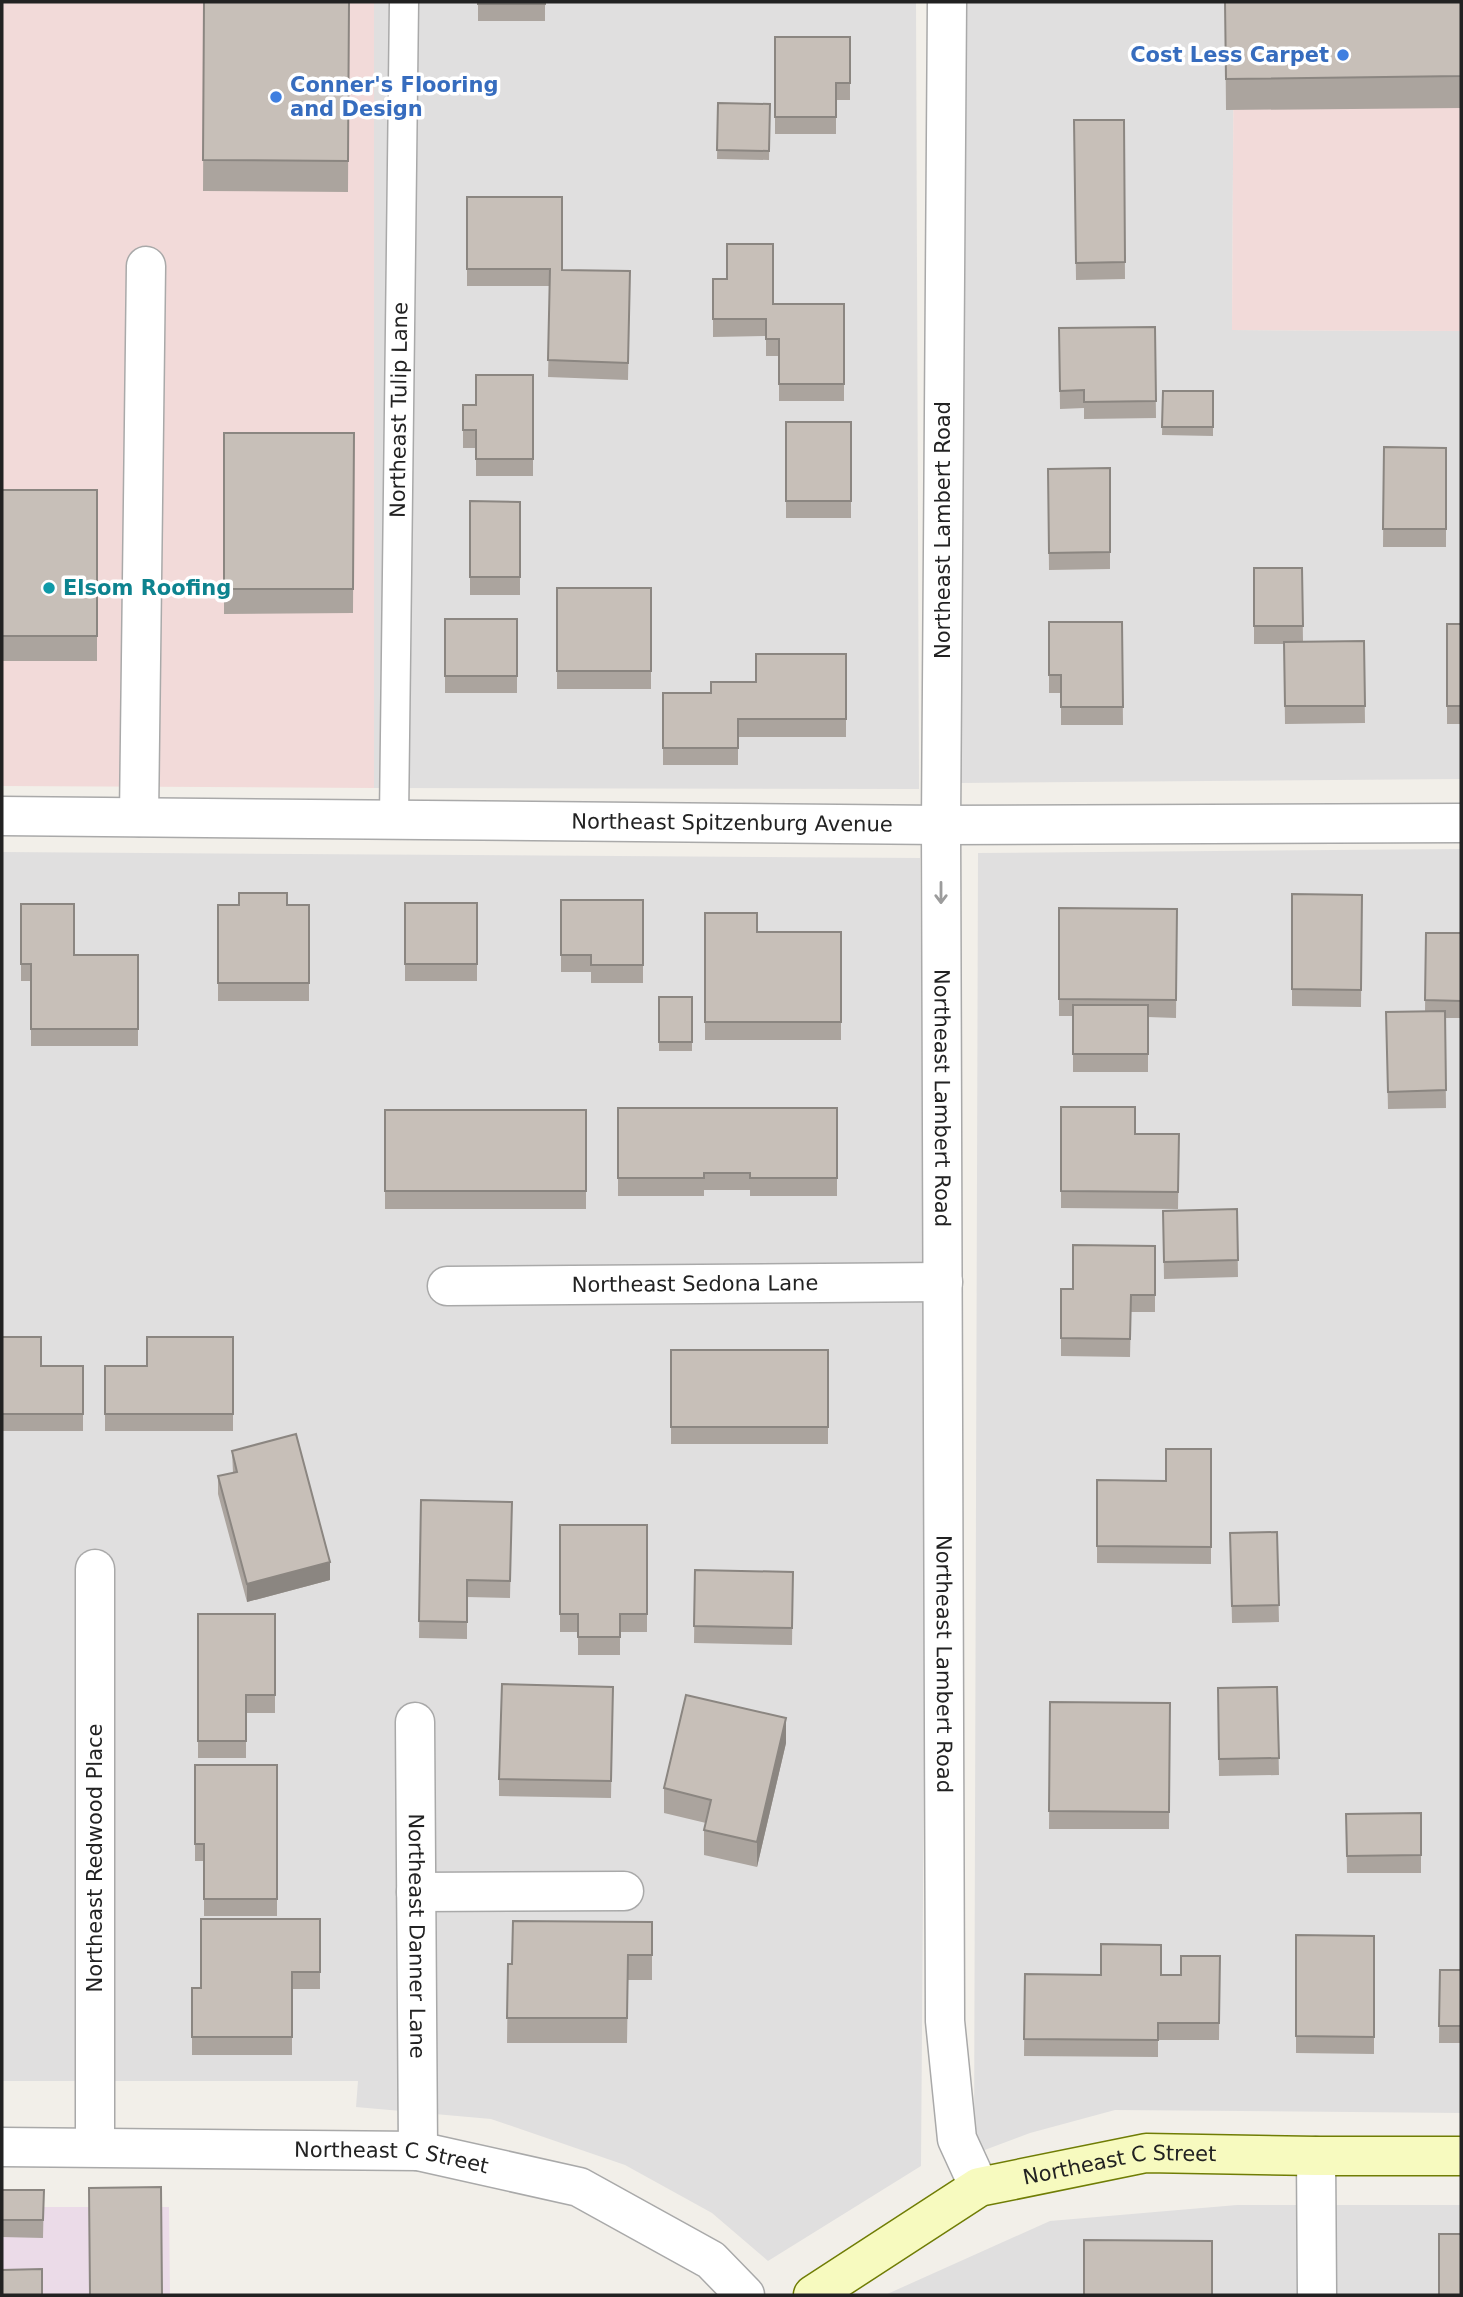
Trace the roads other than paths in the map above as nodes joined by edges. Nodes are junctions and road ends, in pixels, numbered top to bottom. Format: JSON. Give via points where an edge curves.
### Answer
{"nodes":[{"id":1,"x":404,"y":2,"type":"edge"},
{"id":2,"x":947,"y":2,"type":"edge"},
{"id":3,"x":146,"y":266,"type":"dead end"},
{"id":4,"x":2,"y":816,"type":"edge"},
{"id":5,"x":139,"y":817,"type":"junction"},
{"id":6,"x":394,"y":818,"type":"junction"},
{"id":7,"x":1461,"y":823,"type":"edge"},
{"id":8,"x":941,"y":825,"type":"junction"},
{"id":9,"x":943,"y":1282,"type":"junction"},
{"id":10,"x":447,"y":1286,"type":"dead end"},
{"id":11,"x":95,"y":1569,"type":"dead end"},
{"id":12,"x":415,"y":1722,"type":"dead end"},
{"id":13,"x":624,"y":1891,"type":"dead end"},
{"id":14,"x":416,"y":1892,"type":"junction"},
{"id":15,"x":2,"y":2147,"type":"edge"},
{"id":16,"x":95,"y":2147,"type":"junction"},
{"id":17,"x":418,"y":2151,"type":"junction"},
{"id":18,"x":1316,"y":2156,"type":"junction"},
{"id":19,"x":1461,"y":2156,"type":"edge"},
{"id":20,"x":979,"y":2187,"type":"junction"},
{"id":21,"x":745,"y":2295,"type":"edge"},
{"id":22,"x":813,"y":2295,"type":"edge"},
{"id":23,"x":1317,"y":2295,"type":"edge"}],
"edges":[{"from":1,"to":6,"type":"lane","name":"Northeast Tulip Lane"},
{"from":2,"to":8,"type":"street","name":"Northeast Lambert Road"},
{"from":3,"to":5,"type":"street"},
{"from":4,"to":5,"type":"street","name":"Northeast Spitzenburg Avenue"},
{"from":5,"to":6,"type":"street","name":"Northeast Spitzenburg Avenue"},
{"from":6,"to":8,"type":"street","name":"Northeast Spitzenburg Avenue"},
{"from":7,"to":8,"type":"street","name":"Northeast Spitzenburg Avenue"},
{"from":8,"to":9,"type":"street","name":"Northeast Lambert Road","one_way":true},
{"from":9,"to":10,"type":"street","name":"Northeast Sedona Lane"},
{"from":9,"to":20,"type":"street","name":"Northeast Lambert Road","via":[[945,2021],[957,2139]]},
{"from":11,"to":16,"type":"street","name":"Northeast Redwood Place"},
{"from":12,"to":14,"type":"street","name":"Northeast Danner Lane"},
{"from":13,"to":14,"type":"street"},
{"from":14,"to":17,"type":"street","name":"Northeast Danner Lane"},
{"from":15,"to":16,"type":"street","name":"Northeast C Street"},
{"from":16,"to":17,"type":"street","name":"Northeast C Street"},
{"from":17,"to":21,"type":"street","name":"Northeast C Street","via":[[579,2187],[711,2260]]},
{"from":18,"to":19,"type":"main road","name":"Northeast C Street"},
{"from":18,"to":20,"type":"main road","name":"Northeast C Street","via":[[1146,2153]]},
{"from":18,"to":23,"type":"street"},
{"from":20,"to":22,"type":"main road","name":"Northeast C Street"}]}
